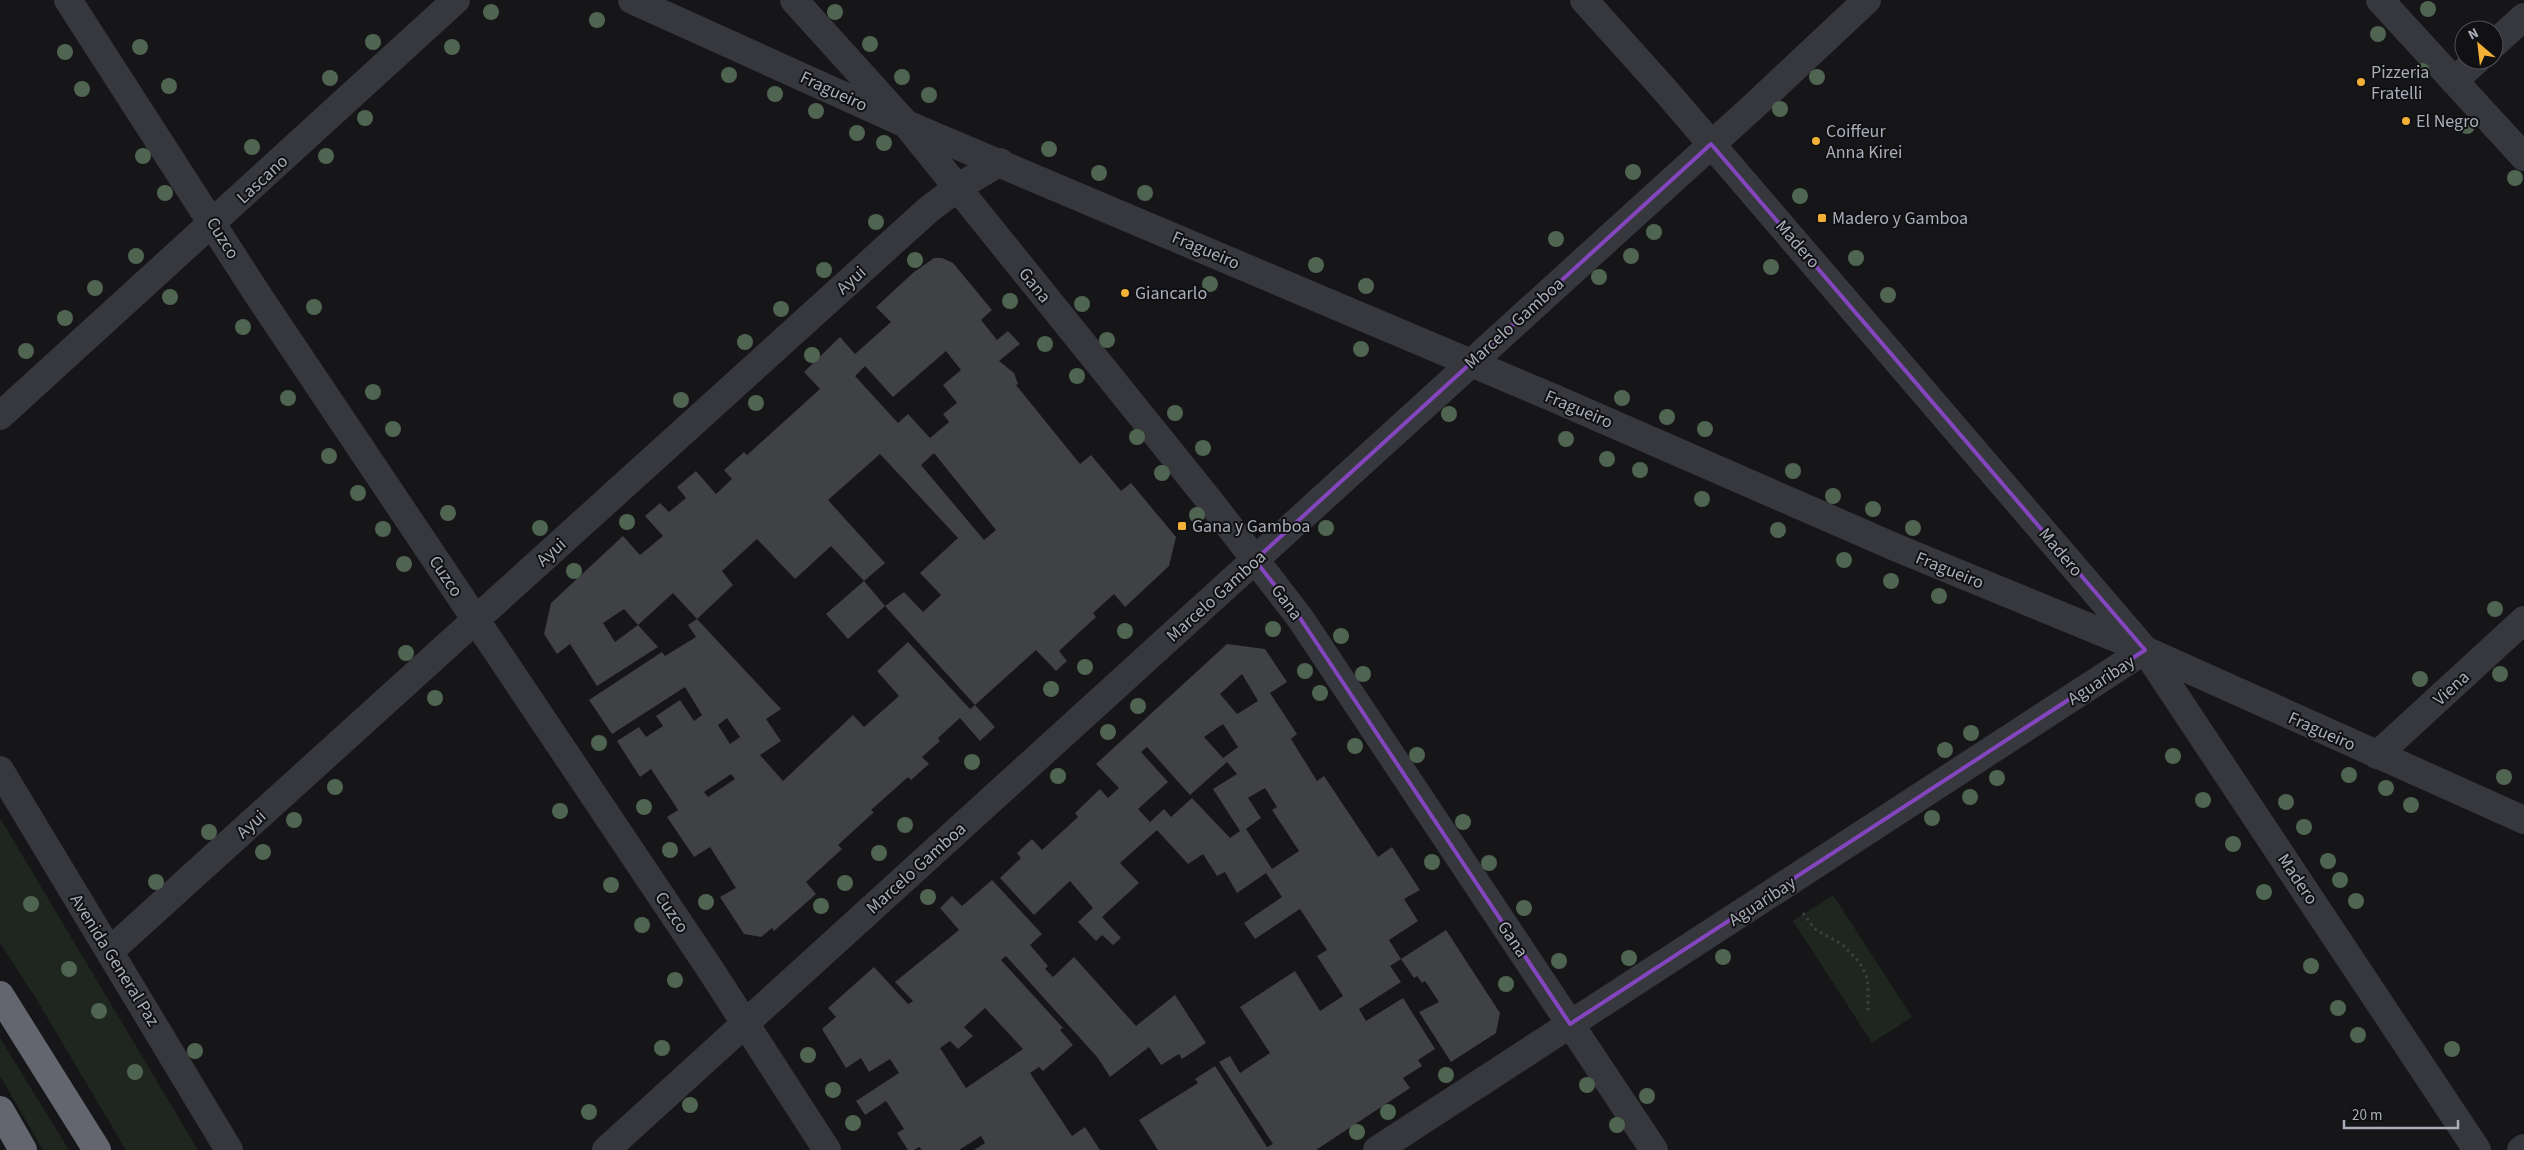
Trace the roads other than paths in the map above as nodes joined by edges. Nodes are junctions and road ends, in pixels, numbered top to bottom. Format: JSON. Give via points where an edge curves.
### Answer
{"nodes":[{"id":1,"x":68,"y":0,"type":"edge"},
{"id":2,"x":456,"y":0,"type":"edge"},
{"id":3,"x":632,"y":0,"type":"edge"},
{"id":4,"x":794,"y":0,"type":"edge"},
{"id":5,"x":1584,"y":0,"type":"edge"},
{"id":6,"x":1867,"y":0,"type":"edge"},
{"id":7,"x":2380,"y":0,"type":"edge"},
{"id":8,"x":2524,"y":17,"type":"edge"},
{"id":9,"x":2504,"y":35,"type":"edge"},
{"id":10,"x":2466,"y":70,"type":"edge"},
{"id":11,"x":2454,"y":81,"type":"junction"},
{"id":12,"x":906,"y":124,"type":"junction"},
{"id":13,"x":1712,"y":144,"type":"junction"},
{"id":14,"x":2524,"y":157,"type":"edge"},
{"id":15,"x":1000,"y":162,"type":"junction"},
{"id":16,"x":957,"y":188,"type":"junction"},
{"id":17,"x":213,"y":223,"type":"junction"},
{"id":18,"x":1470,"y":362,"type":"junction"},
{"id":19,"x":0,"y":416,"type":"edge"},
{"id":20,"x":1256,"y":560,"type":"junction"},
{"id":21,"x":476,"y":619,"type":"junction"},
{"id":22,"x":2524,"y":620,"type":"edge"},
{"id":23,"x":2145,"y":650,"type":"junction"},
{"id":24,"x":2377,"y":755,"type":"junction"},
{"id":25,"x":0,"y":770,"type":"edge"},
{"id":26,"x":2524,"y":820,"type":"edge"},
{"id":27,"x":110,"y":951,"type":"junction"},
{"id":28,"x":0,"y":995,"type":"edge"},
{"id":29,"x":745,"y":1024,"type":"junction"},
{"id":30,"x":1570,"y":1024,"type":"junction"},
{"id":31,"x":0,"y":1110,"type":"edge"},
{"id":32,"x":23,"y":1150,"type":"edge"},
{"id":33,"x":97,"y":1150,"type":"edge"},
{"id":34,"x":229,"y":1150,"type":"edge"},
{"id":35,"x":606,"y":1150,"type":"edge"},
{"id":36,"x":827,"y":1150,"type":"edge"},
{"id":37,"x":1377,"y":1150,"type":"edge"},
{"id":38,"x":1654,"y":1150,"type":"edge"},
{"id":39,"x":2477,"y":1150,"type":"edge"}],
"edges":[{"from":1,"to":17,"type":"street","name":"Cuzco"},
{"from":2,"to":17,"type":"street","name":"Lascano"},
{"from":3,"to":12,"type":"street","name":"Fragueiro"},
{"from":4,"to":12,"type":"street","name":"Gana"},
{"from":5,"to":13,"type":"street","name":"Madero"},
{"from":6,"to":13,"type":"street","name":"Marcelo Gamboa"},
{"from":7,"to":11,"type":"street"},
{"from":8,"to":9,"type":"street"},
{"from":10,"to":11,"type":"street"},
{"from":11,"to":14,"type":"street"},
{"from":12,"to":15,"type":"street","name":"Fragueiro"},
{"from":12,"to":16,"type":"street","name":"Gana"},
{"from":13,"to":18,"type":"street","name":"Marcelo Gamboa"},
{"from":13,"to":23,"type":"street","name":"Madero"},
{"from":15,"to":16,"type":"street","name":"Ayui"},
{"from":15,"to":18,"type":"street","name":"Fragueiro"},
{"from":16,"to":20,"type":"street","name":"Gana"},
{"from":16,"to":21,"type":"street","name":"Ayui","via":[[928,210]]},
{"from":17,"to":19,"type":"street","name":"Lascano"},
{"from":17,"to":21,"type":"street","name":"Cuzco"},
{"from":18,"to":20,"type":"street","name":"Marcelo Gamboa"},
{"from":18,"to":23,"type":"street","name":"Fragueiro","via":[[1897,548]]},
{"from":20,"to":29,"type":"street","name":"Marcelo Gamboa"},
{"from":20,"to":30,"type":"street","name":"Gana","via":[[1300,618]]},
{"from":21,"to":27,"type":"street","name":"Ayui"},
{"from":21,"to":29,"type":"street","name":"Cuzco"},
{"from":22,"to":24,"type":"street","name":"Viena"},
{"from":23,"to":24,"type":"street","name":"Fragueiro"},
{"from":23,"to":30,"type":"street","name":"Aguaribay"},
{"from":23,"to":39,"type":"street","name":"Madero"},
{"from":24,"to":26,"type":"street","name":"Fragueiro"},
{"from":25,"to":27,"type":"street","name":"Avenida General Paz"},
{"from":27,"to":34,"type":"street","name":"Avenida General Paz"},
{"from":28,"to":33,"type":"highway"},
{"from":29,"to":35,"type":"street","name":"Marcelo Gamboa"},
{"from":29,"to":36,"type":"street","name":"Cuzco"},
{"from":30,"to":37,"type":"street","name":"Aguaribay"},
{"from":30,"to":38,"type":"street","name":"Gana"},
{"from":31,"to":32,"type":"highway"}]}
